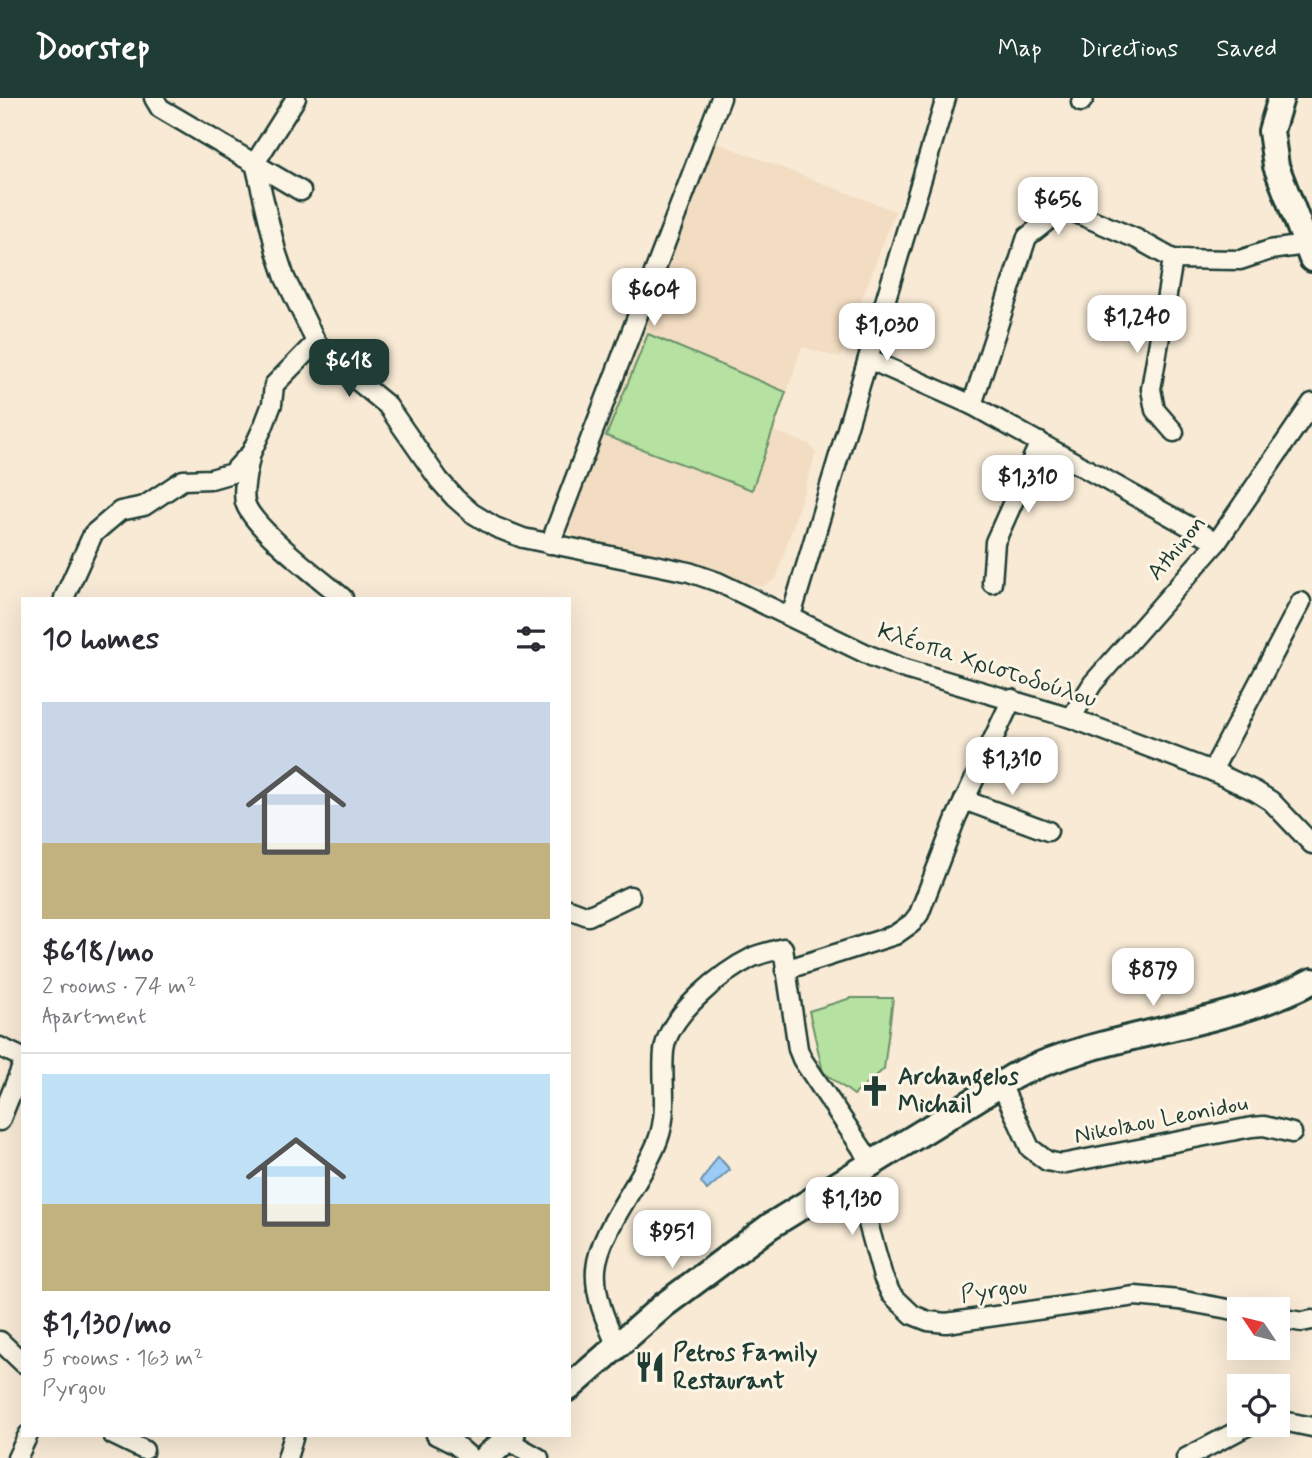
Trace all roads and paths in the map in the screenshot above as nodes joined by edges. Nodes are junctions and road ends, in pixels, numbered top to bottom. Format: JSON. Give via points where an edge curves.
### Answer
{"nodes":[{"id":1,"x":154,"y":98,"type":"edge"},
{"id":2,"x":296,"y":98,"type":"edge"},
{"id":3,"x":722,"y":98,"type":"edge"},
{"id":4,"x":946,"y":98,"type":"edge"},
{"id":5,"x":1281,"y":98,"type":"edge"},
{"id":6,"x":255,"y":163,"type":"junction"},
{"id":7,"x":301,"y":191,"type":"dead end"},
{"id":8,"x":1310,"y":249,"type":"edge"},
{"id":9,"x":1173,"y":259,"type":"junction"},
{"id":10,"x":316,"y":342,"type":"junction"},
{"id":11,"x":868,"y":359,"type":"junction"},
{"id":12,"x":1312,"y":403,"type":"edge"},
{"id":13,"x":972,"y":405,"type":"junction"},
{"id":14,"x":1174,"y":432,"type":"dead end"},
{"id":15,"x":1040,"y":442,"type":"junction"},
{"id":16,"x":251,"y":453,"type":"junction"},
{"id":17,"x":1217,"y":542,"type":"junction"},
{"id":18,"x":550,"y":544,"type":"junction"},
{"id":19,"x":992,"y":583,"type":"dead end"},
{"id":20,"x":64,"y":597,"type":"edge"},
{"id":21,"x":342,"y":597,"type":"edge"},
{"id":22,"x":1301,"y":602,"type":"dead end"},
{"id":23,"x":792,"y":616,"type":"junction"},
{"id":24,"x":1012,"y":699,"type":"junction"},
{"id":25,"x":1070,"y":718,"type":"junction"},
{"id":26,"x":1212,"y":771,"type":"junction"},
{"id":27,"x":964,"y":800,"type":"junction"},
{"id":28,"x":1048,"y":831,"type":"dead end"},
{"id":29,"x":1312,"y":844,"type":"edge"},
{"id":30,"x":630,"y":897,"type":"dead end"},
{"id":31,"x":571,"y":910,"type":"edge"},
{"id":32,"x":785,"y":970,"type":"junction"},
{"id":33,"x":1312,"y":981,"type":"edge"},
{"id":34,"x":0,"y":1047,"type":"edge"},
{"id":35,"x":21,"y":1057,"type":"edge"},
{"id":36,"x":21,"y":1070,"type":"edge"},
{"id":37,"x":1001,"y":1084,"type":"junction"},
{"id":38,"x":0,"y":1121,"type":"edge"},
{"id":39,"x":1292,"y":1133,"type":"dead end"},
{"id":40,"x":863,"y":1168,"type":"junction"},
{"id":41,"x":1227,"y":1309,"type":"edge"},
{"id":42,"x":1290,"y":1320,"type":"edge"},
{"id":43,"x":1312,"y":1320,"type":"edge"},
{"id":44,"x":0,"y":1341,"type":"edge"},
{"id":45,"x":617,"y":1346,"type":"junction"},
{"id":46,"x":21,"y":1361,"type":"edge"},
{"id":47,"x":571,"y":1386,"type":"edge"},
{"id":48,"x":1290,"y":1422,"type":"edge"},
{"id":49,"x":1312,"y":1427,"type":"edge"},
{"id":50,"x":26,"y":1437,"type":"edge"},
{"id":51,"x":118,"y":1437,"type":"edge"},
{"id":52,"x":293,"y":1437,"type":"edge"},
{"id":53,"x":440,"y":1437,"type":"edge"},
{"id":54,"x":510,"y":1437,"type":"edge"},
{"id":55,"x":1227,"y":1437,"type":"edge"},
{"id":56,"x":144,"y":1448,"type":"edge"},
{"id":57,"x":17,"y":1458,"type":"edge"},
{"id":58,"x":287,"y":1458,"type":"edge"},
{"id":59,"x":471,"y":1458,"type":"edge"},
{"id":60,"x":486,"y":1458,"type":"edge"},
{"id":61,"x":539,"y":1458,"type":"edge"},
{"id":62,"x":1186,"y":1458,"type":"edge"}],
"edges":[{"from":1,"to":6,"type":"street","via":[[160,108]]},
{"from":2,"to":6,"type":"street"},
{"from":3,"to":18,"type":"street"},
{"from":4,"to":11,"type":"street"},
{"from":5,"to":8,"type":"main road","via":[[1271,131],[1272,146]]},
{"from":6,"to":7,"type":"street"},
{"from":6,"to":10,"type":"street","name":"Κλέοπα Χριστοδούλου","via":[[285,278]]},
{"from":8,"to":9,"type":"street","via":[[1269,250],[1240,260]]},
{"from":9,"to":13,"type":"street","via":[[1064,208],[1027,237]]},
{"from":9,"to":14,"type":"street","via":[[1151,389],[1155,410]]},
{"from":10,"to":16,"type":"street","via":[[274,385],[272,404]]},
{"from":10,"to":18,"type":"street","name":"Κλέοπα Χριστοδούλου","via":[[387,405],[455,498],[472,513],[495,527]]},
{"from":11,"to":13,"type":"street"},
{"from":11,"to":23,"type":"street"},
{"from":12,"to":17,"type":"street","name":"Athinon"},
{"from":13,"to":15,"type":"street"},
{"from":15,"to":17,"type":"street"},
{"from":15,"to":19,"type":"street","via":[[995,542]]},
{"from":16,"to":20,"type":"street","via":[[232,473],[183,480],[144,506],[120,510],[93,534]]},
{"from":16,"to":21,"type":"street","via":[[244,491],[257,523]]},
{"from":17,"to":25,"type":"street","name":"Athinon","via":[[1093,683]]},
{"from":18,"to":23,"type":"street","name":"Κλέοπα Χριστοδούλου","via":[[689,572]]},
{"from":22,"to":26,"type":"street"},
{"from":23,"to":24,"type":"street","name":"Κλέοπα Χριστοδούλου","via":[[902,668]]},
{"from":24,"to":25,"type":"street","name":"Κλέοπα Χριστοδούλου"},
{"from":24,"to":27,"type":"street"},
{"from":25,"to":26,"type":"street","name":"Κλέοπα Χριστοδούλου"},
{"from":26,"to":29,"type":"street","name":"Κλέοπα Χριστοδούλου","via":[[1271,801]]},
{"from":27,"to":28,"type":"street"},
{"from":27,"to":32,"type":"street","via":[[912,923],[895,935]]},
{"from":30,"to":31,"type":"street","via":[[588,916]]},
{"from":32,"to":40,"type":"street","name":"Pyrgou","via":[[798,1049]]},
{"from":32,"to":45,"type":"street","name":"Pyrgou","via":[[783,948],[736,966],[683,1013],[667,1040],[665,1106],[658,1142],[605,1240],[596,1268],[602,1307]]},
{"from":33,"to":37,"type":"main road","via":[[1247,1009],[1067,1055]]},
{"from":34,"to":35,"type":"street"},
{"from":36,"to":38,"type":"street"},
{"from":37,"to":39,"type":"street","name":"Nikolaou Leonidou","via":[[1030,1148],[1047,1161],[1061,1164],[1252,1127]]},
{"from":37,"to":40,"type":"main road"},
{"from":40,"to":41,"type":"street","name":"Pyrgou","via":[[883,1277],[891,1294],[913,1315],[928,1321],[946,1323],[1135,1296]]},
{"from":40,"to":45,"type":"main road","via":[[715,1265]]},
{"from":42,"to":43,"type":"street"},
{"from":44,"to":46,"type":"street"},
{"from":45,"to":47,"type":"main road"},
{"from":48,"to":49,"type":"street"},
{"from":50,"to":57,"type":"street"},
{"from":51,"to":56,"type":"street"},
{"from":52,"to":58,"type":"street"},
{"from":53,"to":59,"type":"street"},
{"from":54,"to":60,"type":"main road"},
{"from":54,"to":61,"type":"street"},
{"from":55,"to":62,"type":"street"}]}
